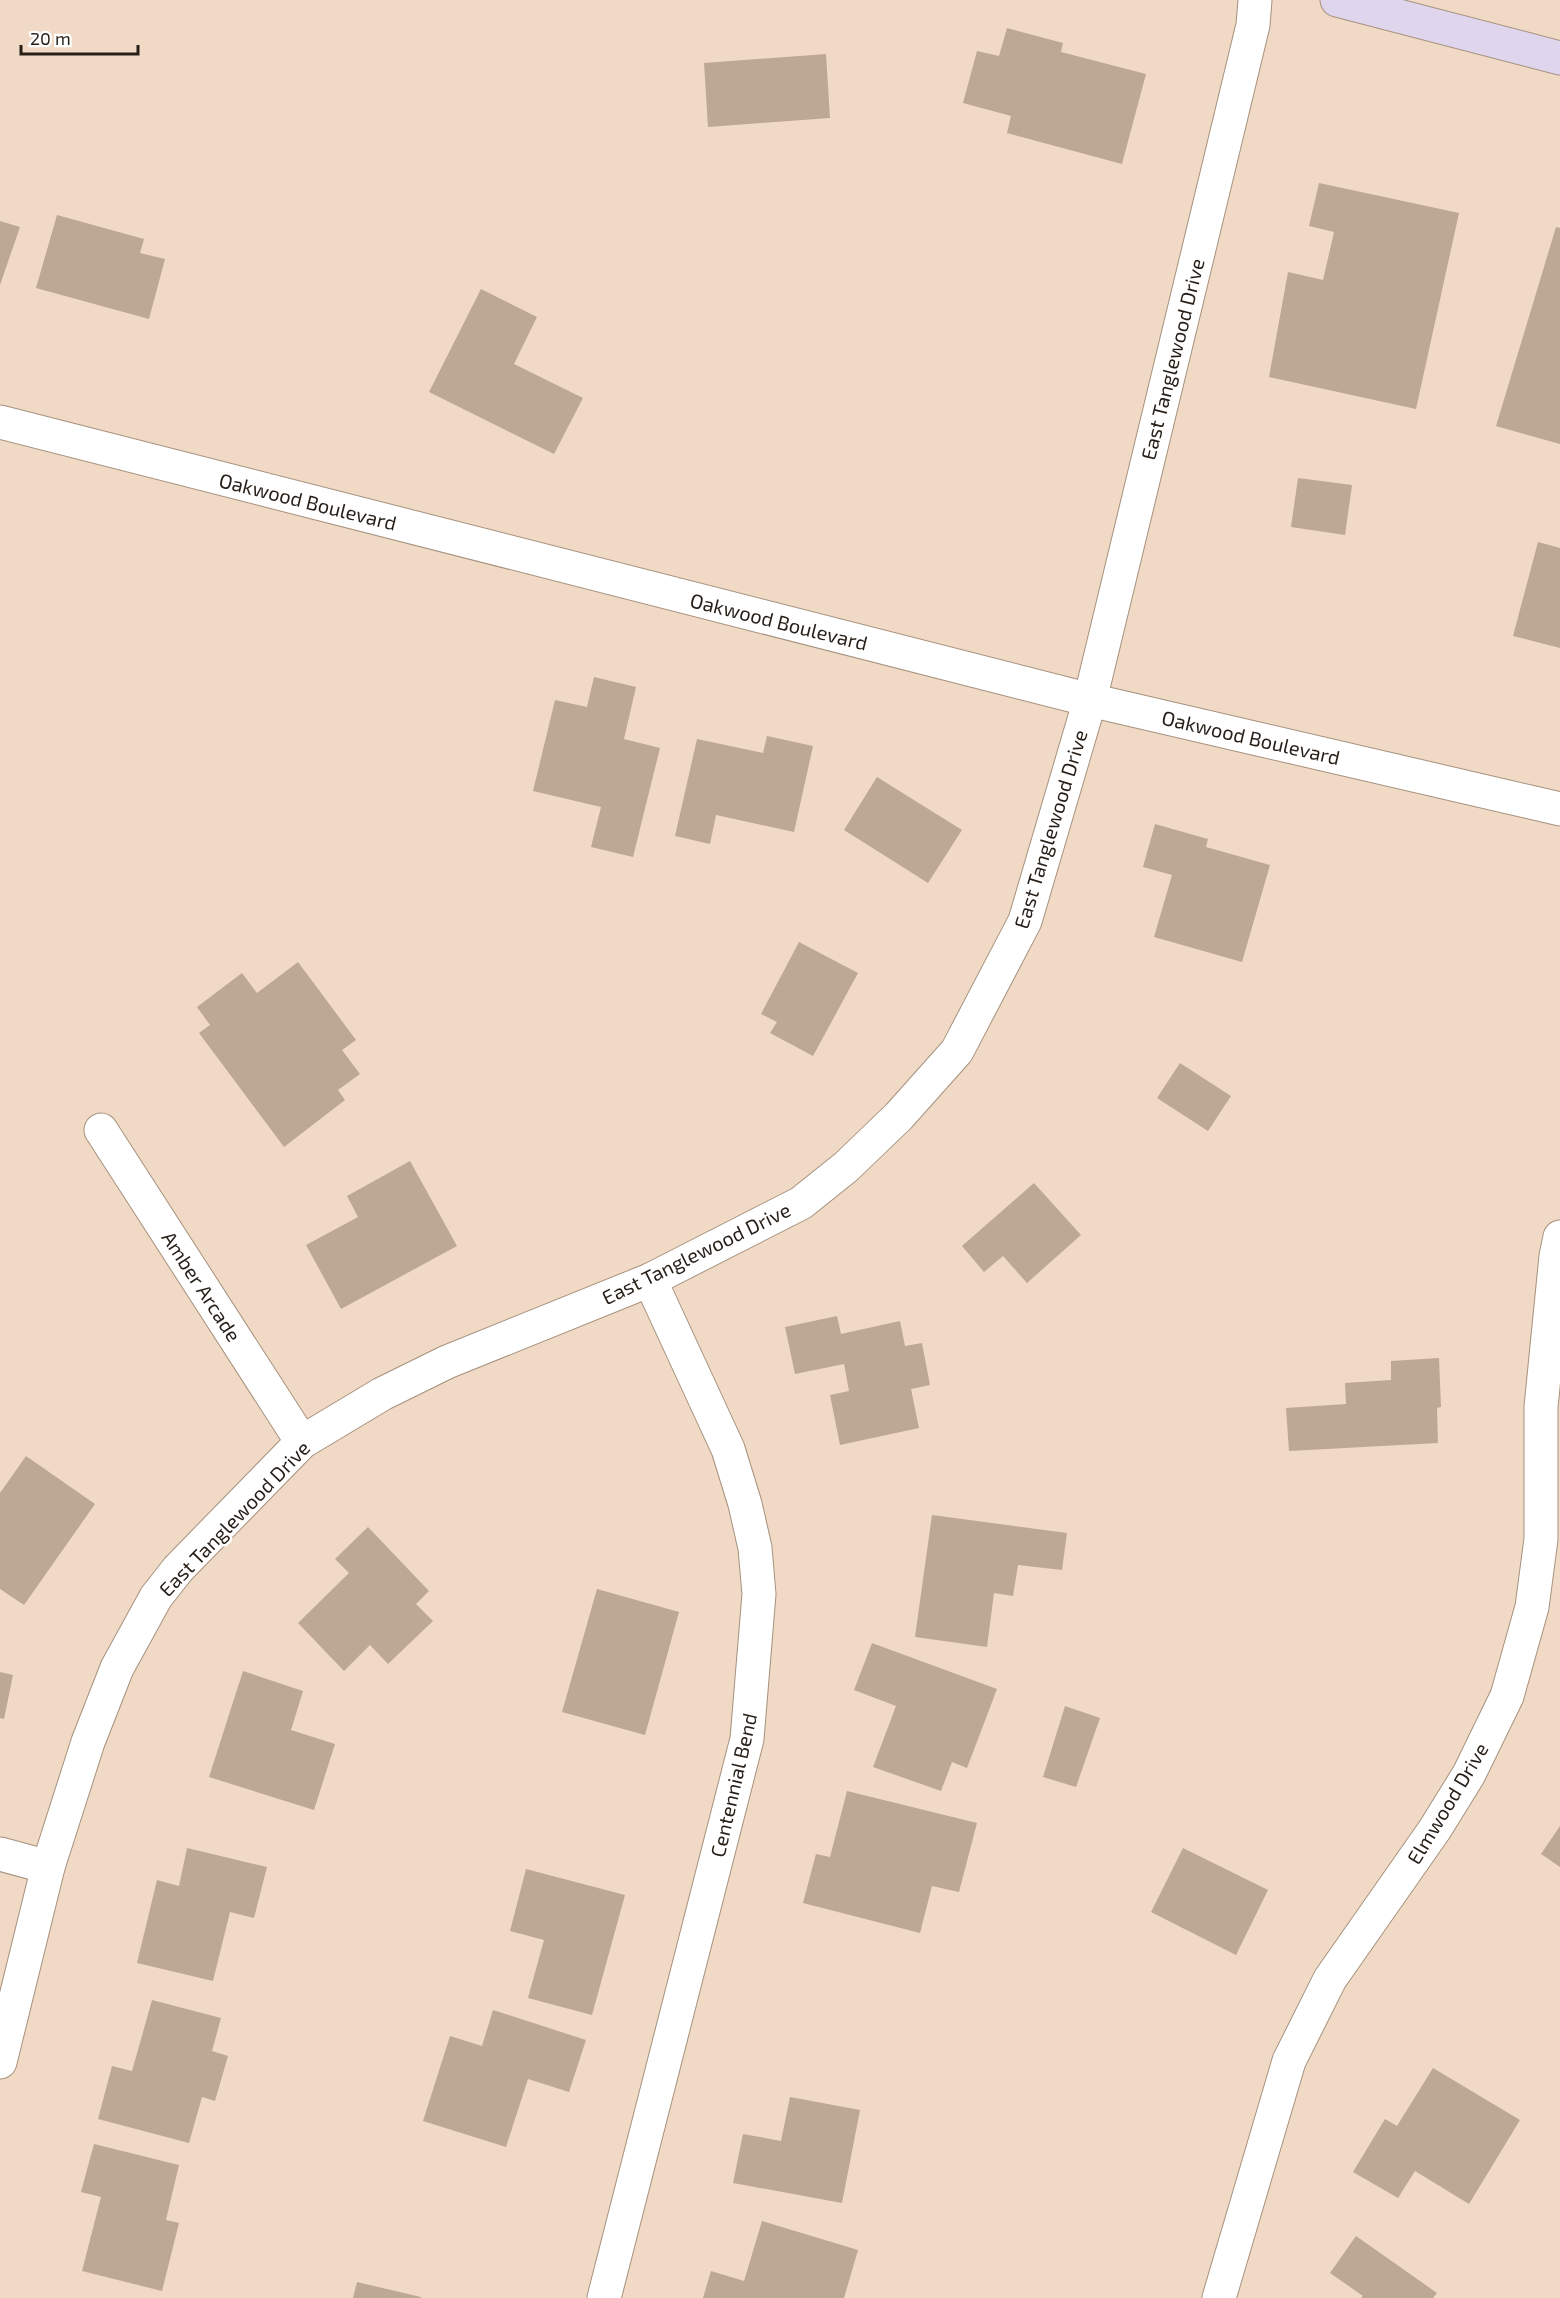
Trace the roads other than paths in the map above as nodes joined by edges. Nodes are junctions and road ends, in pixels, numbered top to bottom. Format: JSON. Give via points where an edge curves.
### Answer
{"nodes":[{"id":1,"x":1255,"y":0,"type":"edge"},
{"id":2,"x":1337,"y":0,"type":"edge"},
{"id":3,"x":1560,"y":58,"type":"edge"},
{"id":4,"x":0,"y":422,"type":"edge"},
{"id":5,"x":1090,"y":700,"type":"junction"},
{"id":6,"x":1560,"y":809,"type":"edge"},
{"id":7,"x":102,"y":1130,"type":"dead end"},
{"id":8,"x":1560,"y":1237,"type":"edge"},
{"id":9,"x":650,"y":1280,"type":"junction"},
{"id":10,"x":303,"y":1442,"type":"junction"},
{"id":11,"x":0,"y":1854,"type":"edge"},
{"id":12,"x":48,"y":1866,"type":"junction"},
{"id":13,"x":0,"y":2062,"type":"edge"},
{"id":14,"x":604,"y":2298,"type":"edge"},
{"id":15,"x":1219,"y":2298,"type":"edge"}],
"edges":[{"from":1,"to":5,"type":"street","name":"East Tanglewood Drive","via":[[1253,25]]},
{"from":2,"to":3,"type":"street"},
{"from":4,"to":5,"type":"street","name":"Oakwood Boulevard"},
{"from":5,"to":6,"type":"street","name":"Oakwood Boulevard"},
{"from":5,"to":9,"type":"street","name":"East Tanglewood Drive","via":[[1025,921],[957,1051],[884,1131],[801,1203]]},
{"from":7,"to":10,"type":"street","name":"Amber Arcade"},
{"from":8,"to":15,"type":"street","name":"Elmwood Drive","via":[[1541,1407],[1541,1539],[1530,1616],[1507,1696],[1469,1774],[1330,1979],[1305,2025],[1289,2061]]},
{"from":9,"to":10,"type":"street","name":"East Tanglewood Drive","via":[[447,1362],[382,1394]]},
{"from":9,"to":14,"type":"street","name":"Centennial Bend","via":[[728,1449],[746,1504],[759,1594],[747,1739]]},
{"from":10,"to":12,"type":"street","name":"East Tanglewood Drive","via":[[178,1569],[156,1597],[117,1668],[88,1742]]},
{"from":11,"to":12,"type":"street"},
{"from":12,"to":13,"type":"street","name":"East Tanglewood Drive"}]}
